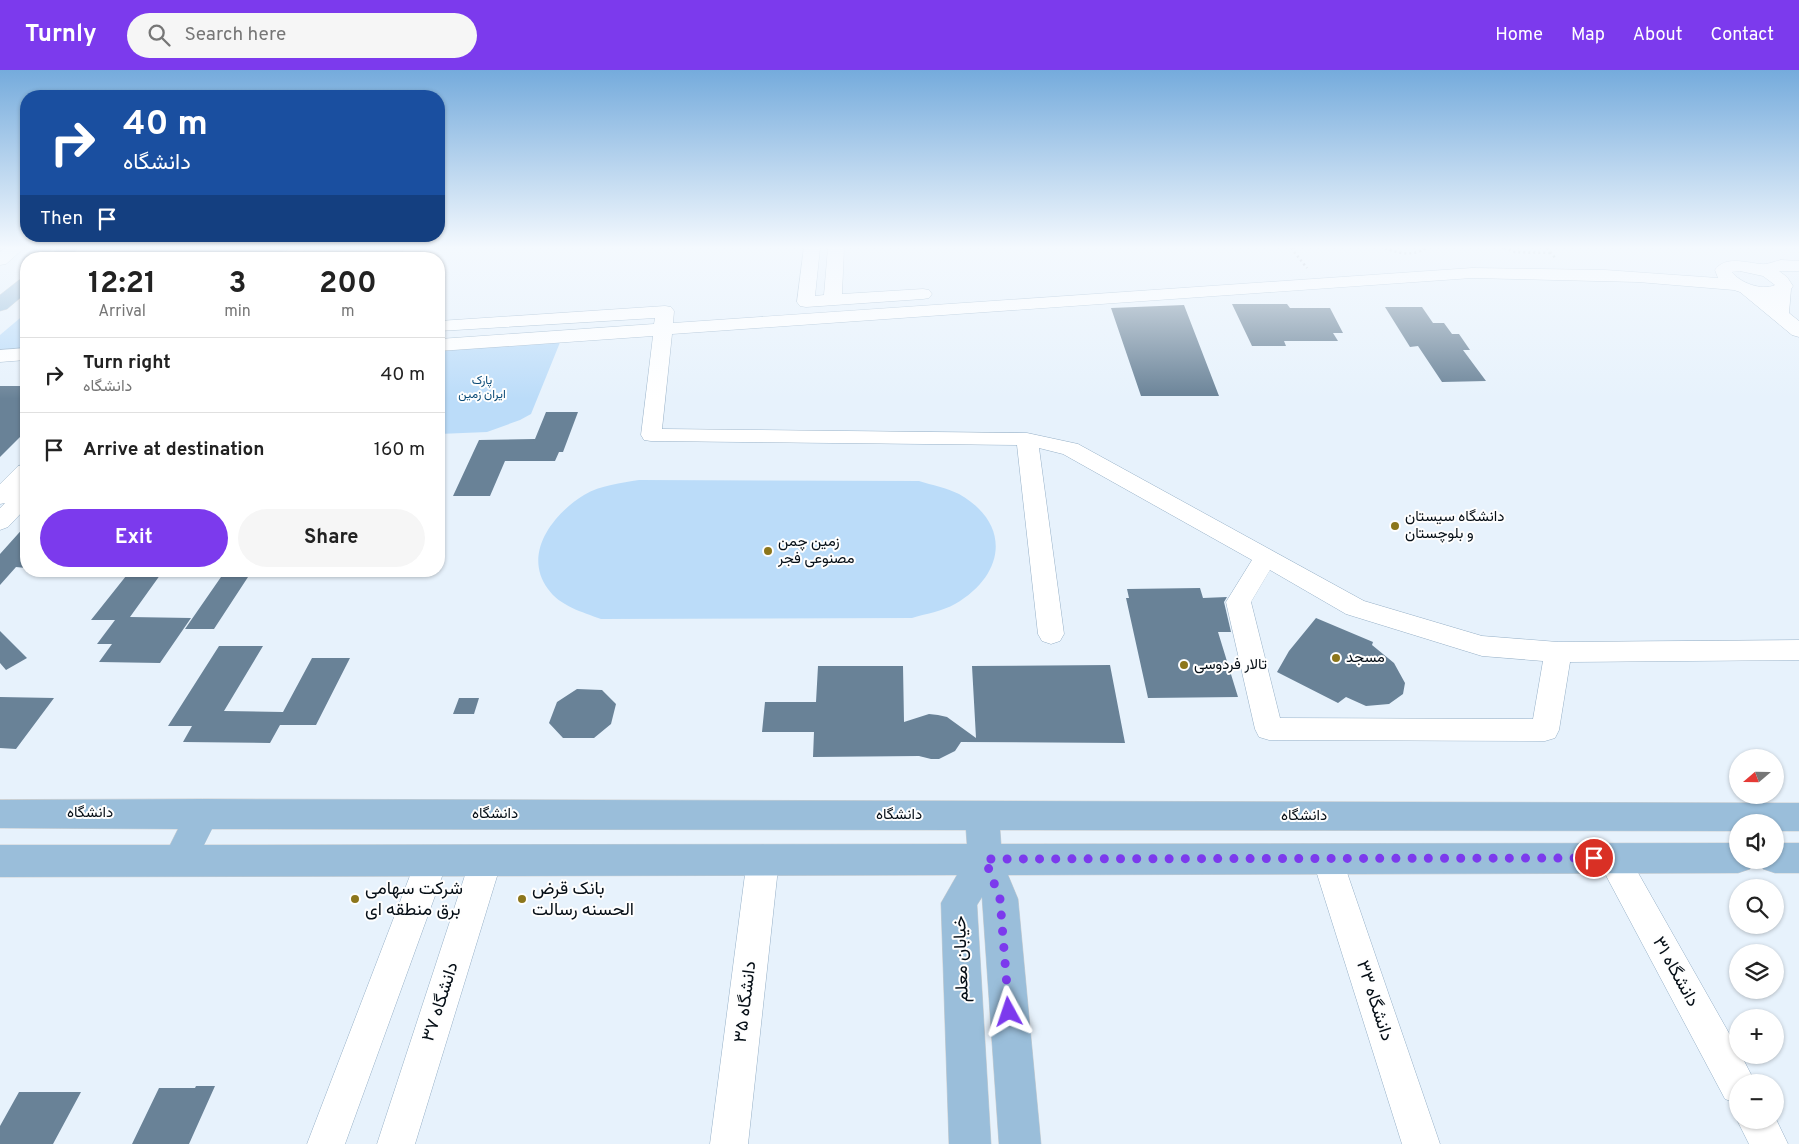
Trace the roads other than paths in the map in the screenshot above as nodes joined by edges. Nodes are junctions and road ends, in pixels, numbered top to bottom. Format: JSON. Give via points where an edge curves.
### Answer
{"nodes":[{"id":1,"x":806,"y":298,"type":"edge"},
{"id":2,"x":862,"y":298,"type":"edge"},
{"id":3,"x":1015,"y":298,"type":"edge"},
{"id":4,"x":1758,"y":298,"type":"edge"},
{"id":5,"x":1781,"y":298,"type":"edge"},
{"id":6,"x":833,"y":300,"type":"joint"},
{"id":7,"x":806,"y":302,"type":"junction"},
{"id":8,"x":787,"y":303,"type":"dead end"},
{"id":9,"x":1780,"y":314,"type":"junction"},
{"id":10,"x":671,"y":317,"type":"junction"},
{"id":11,"x":445,"y":326,"type":"edge"},
{"id":12,"x":1799,"y":331,"type":"edge"},
{"id":13,"x":445,"y":344,"type":"edge"},
{"id":14,"x":20,"y":354,"type":"edge"},
{"id":15,"x":0,"y":356,"type":"edge"},
{"id":16,"x":1027,"y":439,"type":"junction"},
{"id":17,"x":20,"y":476,"type":"edge"},
{"id":18,"x":0,"y":497,"type":"edge"},
{"id":19,"x":20,"y":501,"type":"edge"},
{"id":20,"x":0,"y":522,"type":"edge"},
{"id":21,"x":1266,"y":557,"type":"junction"},
{"id":22,"x":1051,"y":634,"type":"dead end"},
{"id":23,"x":1799,"y":650,"type":"edge"},
{"id":24,"x":1558,"y":652,"type":"junction"},
{"id":25,"x":203,"y":813,"type":"junction"},
{"id":26,"x":0,"y":814,"type":"edge"},
{"id":27,"x":982,"y":815,"type":"junction"},
{"id":28,"x":1799,"y":817,"type":"edge"},
{"id":29,"x":1327,"y":858,"type":"junction"},
{"id":30,"x":1612,"y":858,"type":"junction"},
{"id":31,"x":1729,"y":858,"type":"edge"},
{"id":32,"x":1784,"y":858,"type":"edge"},
{"id":33,"x":1799,"y":858,"type":"edge"},
{"id":34,"x":763,"y":859,"type":"junction"},
{"id":35,"x":985,"y":859,"type":"junction"},
{"id":36,"x":180,"y":860,"type":"junction"},
{"id":37,"x":432,"y":860,"type":"junction"},
{"id":38,"x":486,"y":860,"type":"junction"},
{"id":39,"x":0,"y":861,"type":"edge"},
{"id":40,"x":1731,"y":1074,"type":"edge"},
{"id":41,"x":1761,"y":1129,"type":"edge"},
{"id":42,"x":326,"y":1144,"type":"edge"},
{"id":43,"x":396,"y":1144,"type":"edge"},
{"id":44,"x":729,"y":1144,"type":"edge"},
{"id":45,"x":970,"y":1144,"type":"edge"},
{"id":46,"x":1020,"y":1144,"type":"edge"},
{"id":47,"x":1422,"y":1144,"type":"edge"},
{"id":48,"x":1769,"y":1144,"type":"edge"}],
"edges":[{"from":1,"to":7,"type":"street"},
{"from":2,"to":6,"type":"street"},
{"from":3,"to":10,"type":"street"},
{"from":4,"to":9,"type":"street"},
{"from":5,"to":9,"type":"street"},
{"from":6,"to":7,"type":"street"},
{"from":7,"to":8,"type":"street"},
{"from":9,"to":12,"type":"street"},
{"from":10,"to":11,"type":"street"},
{"from":10,"to":13,"type":"street"},
{"from":10,"to":16,"type":"street","via":[[651,434]]},
{"from":14,"to":15,"type":"street"},
{"from":16,"to":21,"type":"street","via":[[1070,450]]},
{"from":16,"to":22,"type":"street"},
{"from":17,"to":18,"type":"street"},
{"from":19,"to":20,"type":"street"},
{"from":21,"to":24,"type":"street","via":[[1355,608],[1482,646]]},
{"from":21,"to":24,"type":"street","via":[[1238,602],[1269,730],[1545,730]]},
{"from":23,"to":24,"type":"street"},
{"from":25,"to":26,"type":"main road","name":"دانشگاه"},
{"from":25,"to":27,"type":"main road","name":"دانشگاه"},
{"from":25,"to":36,"type":"main road"},
{"from":27,"to":28,"type":"main road","name":"دانشگاه"},
{"from":27,"to":35,"type":"main road"},
{"from":29,"to":30,"type":"main road"},
{"from":29,"to":35,"type":"main road"},
{"from":29,"to":47,"type":"street","name":"دانشگاه ۳۳"},
{"from":30,"to":31,"type":"main road"},
{"from":30,"to":40,"type":"street","name":"دانشگاه ۳۱"},
{"from":32,"to":33,"type":"main road"},
{"from":34,"to":35,"type":"main road"},
{"from":34,"to":38,"type":"main road"},
{"from":34,"to":44,"type":"street","name":"دانشگاه ۳۵"},
{"from":35,"to":45,"type":"main road","name":"خیابان معلم","via":[[959,903]]},
{"from":35,"to":46,"type":"main road","via":[[1000,899]]},
{"from":36,"to":37,"type":"main road"},
{"from":36,"to":39,"type":"main road"},
{"from":37,"to":38,"type":"main road"},
{"from":37,"to":42,"type":"street"},
{"from":38,"to":43,"type":"street","name":"دانشگاه ۳۷"},
{"from":41,"to":48,"type":"street"}]}
